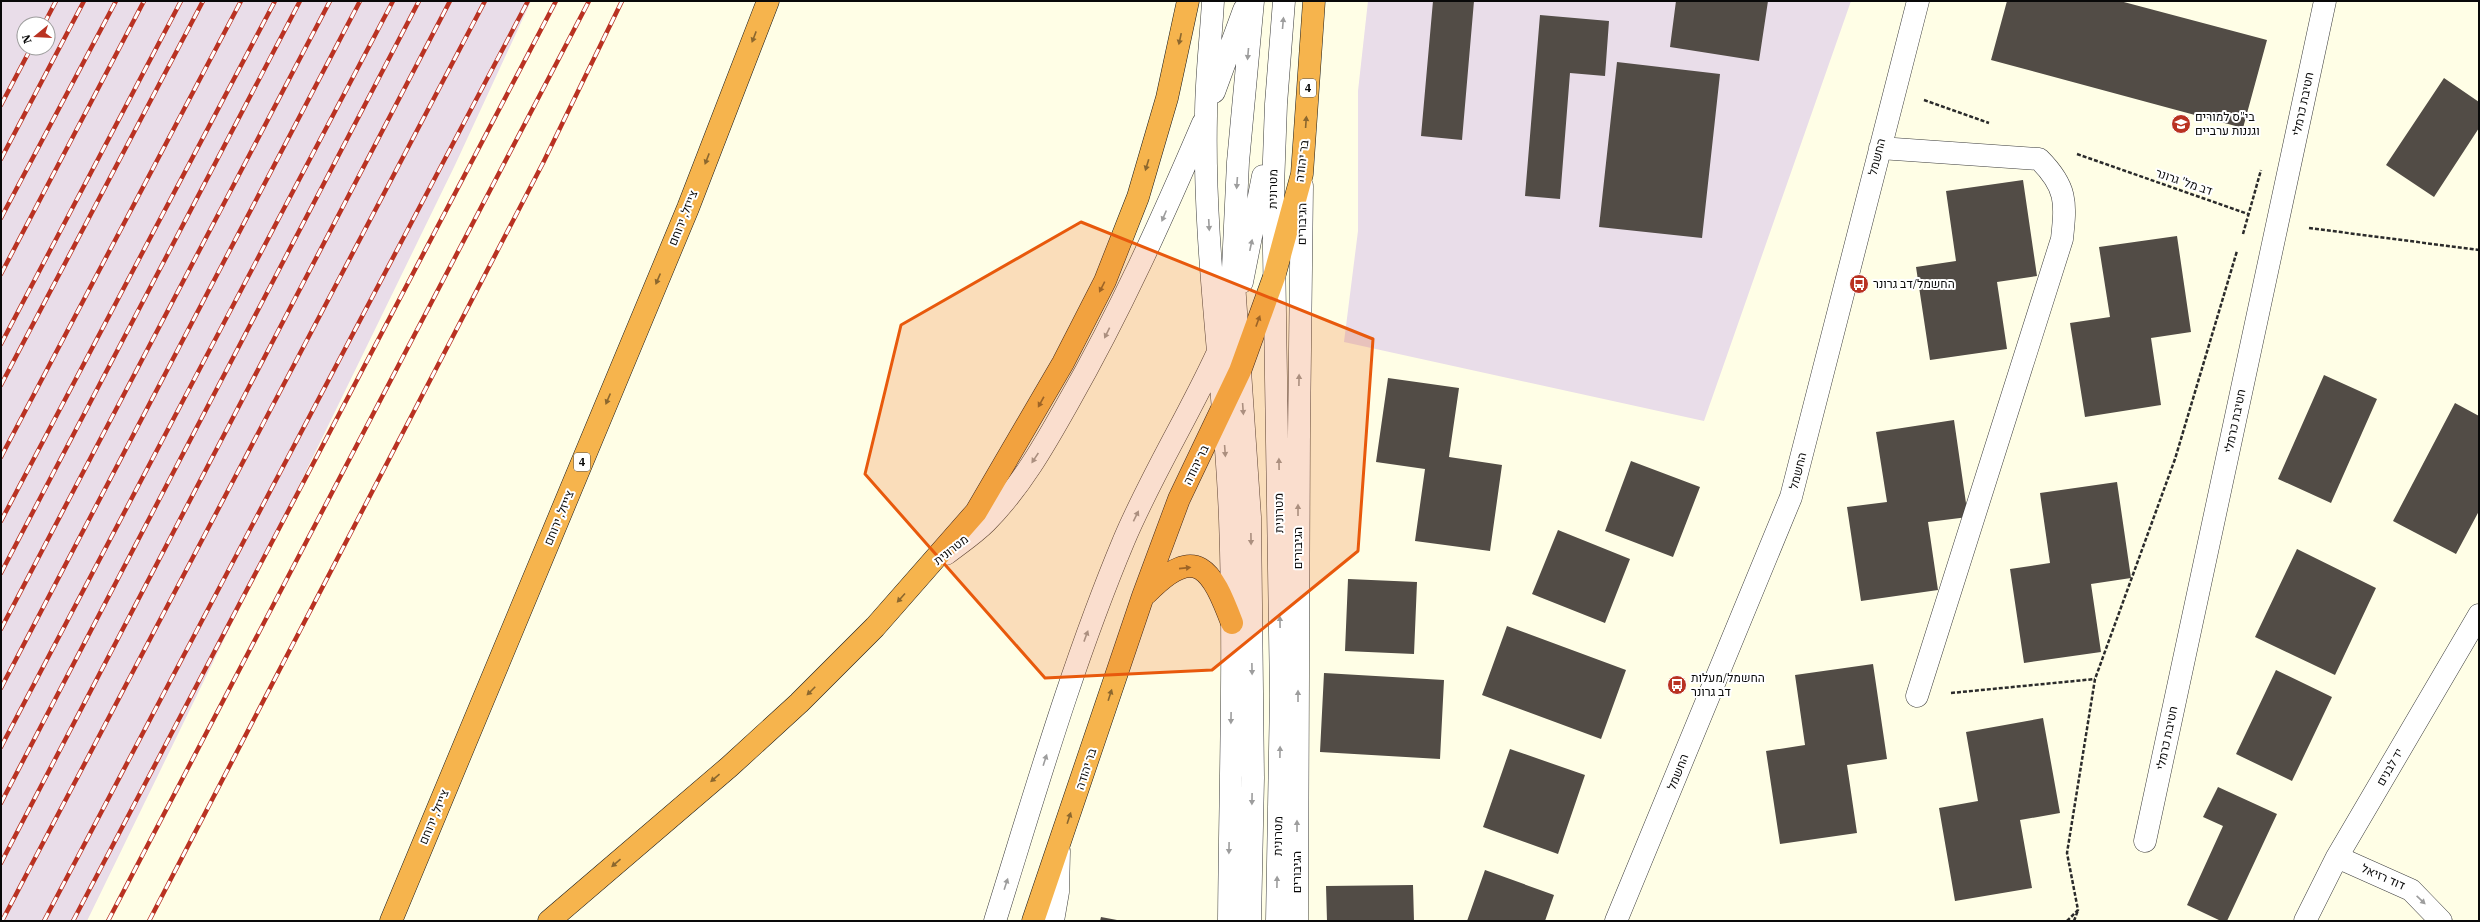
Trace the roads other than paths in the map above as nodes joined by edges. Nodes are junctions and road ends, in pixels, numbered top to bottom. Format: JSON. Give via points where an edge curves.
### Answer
{"nodes":[{"id":1,"x":768,"y":1,"type":"edge"},
{"id":2,"x":1188,"y":1,"type":"edge"},
{"id":3,"x":1213,"y":1,"type":"edge"},
{"id":4,"x":1246,"y":1,"type":"edge"},
{"id":5,"x":1253,"y":1,"type":"edge"},
{"id":6,"x":1284,"y":1,"type":"edge"},
{"id":7,"x":1314,"y":1,"type":"edge"},
{"id":8,"x":1918,"y":1,"type":"edge"},
{"id":9,"x":2325,"y":1,"type":"edge"},
{"id":10,"x":1276,"y":104,"type":"junction"},
{"id":11,"x":1206,"y":116,"type":"junction"},
{"id":12,"x":1880,"y":148,"type":"junction"},
{"id":13,"x":1302,"y":174,"type":"junction"},
{"id":14,"x":1274,"y":277,"type":"junction"},
{"id":15,"x":1236,"y":310,"type":"junction"},
{"id":16,"x":1217,"y":355,"type":"junction"},
{"id":17,"x":1240,"y":371,"type":"junction"},
{"id":18,"x":1222,"y":413,"type":"junction"},
{"id":19,"x":927,"y":568,"type":"junction"},
{"id":20,"x":1143,"y":596,"type":"junction"},
{"id":21,"x":2479,"y":615,"type":"edge"},
{"id":22,"x":1232,"y":623,"type":"junction"},
{"id":23,"x":1917,"y":696,"type":"road end"},
{"id":24,"x":2145,"y":841,"type":"dead end"},
{"id":25,"x":1059,"y":849,"type":"junction"},
{"id":26,"x":2337,"y":857,"type":"junction"},
{"id":27,"x":554,"y":918,"type":"edge"},
{"id":28,"x":391,"y":921,"type":"edge"},
{"id":29,"x":994,"y":921,"type":"edge"},
{"id":30,"x":1033,"y":921,"type":"edge"},
{"id":31,"x":1053,"y":921,"type":"edge"},
{"id":32,"x":1229,"y":921,"type":"edge"},
{"id":33,"x":1250,"y":921,"type":"edge"},
{"id":34,"x":1277,"y":921,"type":"edge"},
{"id":35,"x":1297,"y":921,"type":"edge"},
{"id":36,"x":1616,"y":921,"type":"edge"},
{"id":37,"x":2305,"y":921,"type":"edge"},
{"id":38,"x":2442,"y":921,"type":"edge"}],
"edges":[{"from":1,"to":28,"type":"highway","name":"צייזל, ירוחם","number":"4","one_way":true,"via":[[688,208]]},
{"from":2,"to":19,"type":"highway","one_way":true,"via":[[1168,98],[1138,197],[1105,281],[1056,376],[976,512]]},
{"from":3,"to":11,"type":"street"},
{"from":4,"to":11,"type":"street","name":"מטרונית"},
{"from":5,"to":15,"type":"street","name":"מטרונית","one_way":true,"via":[[1235,215],[1233,268]]},
{"from":10,"to":6,"type":"street","name":"מטרונית","one_way":true},
{"from":13,"to":7,"type":"highway","name":"בר יהודה","number":"4","one_way":true},
{"from":8,"to":12,"type":"street","name":"החשמל"},
{"from":9,"to":24,"type":"street","name":"חטיבת כרמלי"},
{"from":10,"to":14,"type":"street","name":"מטרונית"},
{"from":15,"to":10,"type":"street","name":"מטרונית","one_way":true,"via":[[1251,244]]},
{"from":11,"to":16,"type":"street","one_way":true,"via":[[1207,187]]},
{"from":11,"to":19,"type":"street","name":"מטרונית","one_way":true,"via":[[1157,232],[1103,343],[1050,435],[1020,480],[986,522]]},
{"from":12,"to":23,"type":"street","via":[[2039,159],[2056,175],[2065,206],[2062,239]]},
{"from":12,"to":36,"type":"street","name":"החשמל","via":[[1791,497]]},
{"from":13,"to":14,"type":"highway","name":"בר יהודה"},
{"from":35,"to":13,"type":"street","name":"הגיבורים","one_way":true,"via":[[1298,432]]},
{"from":17,"to":14,"type":"highway","name":"בר יהודה","one_way":true},
{"from":34,"to":14,"type":"street","name":"מטרונית","one_way":true,"via":[[1281,695]]},
{"from":15,"to":16,"type":"street","name":"מטרונית"},
{"from":15,"to":17,"type":"street","name":"מטרונית"},
{"from":16,"to":18,"type":"street"},
{"from":29,"to":16,"type":"street","name":"מטרונית","one_way":true,"via":[[1095,611],[1125,539]]},
{"from":17,"to":18,"type":"highway","name":"בר יהודה"},
{"from":17,"to":33,"type":"street","name":"מטרונית","one_way":true,"via":[[1250,517],[1253,778]]},
{"from":18,"to":20,"type":"highway","name":"בר יהודה","via":[[1179,500]]},
{"from":18,"to":22,"type":"street","one_way":true,"via":[[1230,516]]},
{"from":19,"to":27,"type":"highway","one_way":true,"via":[[875,627],[799,703]]},
{"from":20,"to":22,"type":"highway","one_way":true,"via":[[1165,574],[1180,568],[1195,567],[1207,573],[1215,582]]},
{"from":25,"to":20,"type":"highway","name":"בר יהודה","one_way":true},
{"from":21,"to":26,"type":"street","name":"יד לבנים"},
{"from":22,"to":32,"type":"street","one_way":true},
{"from":25,"to":30,"type":"highway","name":"בר יהודה"},
{"from":25,"to":31,"type":"street","via":[[1058,892]]},
{"from":26,"to":37,"type":"street","name":"יד לבנים"},
{"from":26,"to":38,"type":"street","name":"דוד רזיאל","one_way":true,"via":[[2411,890]]}]}
